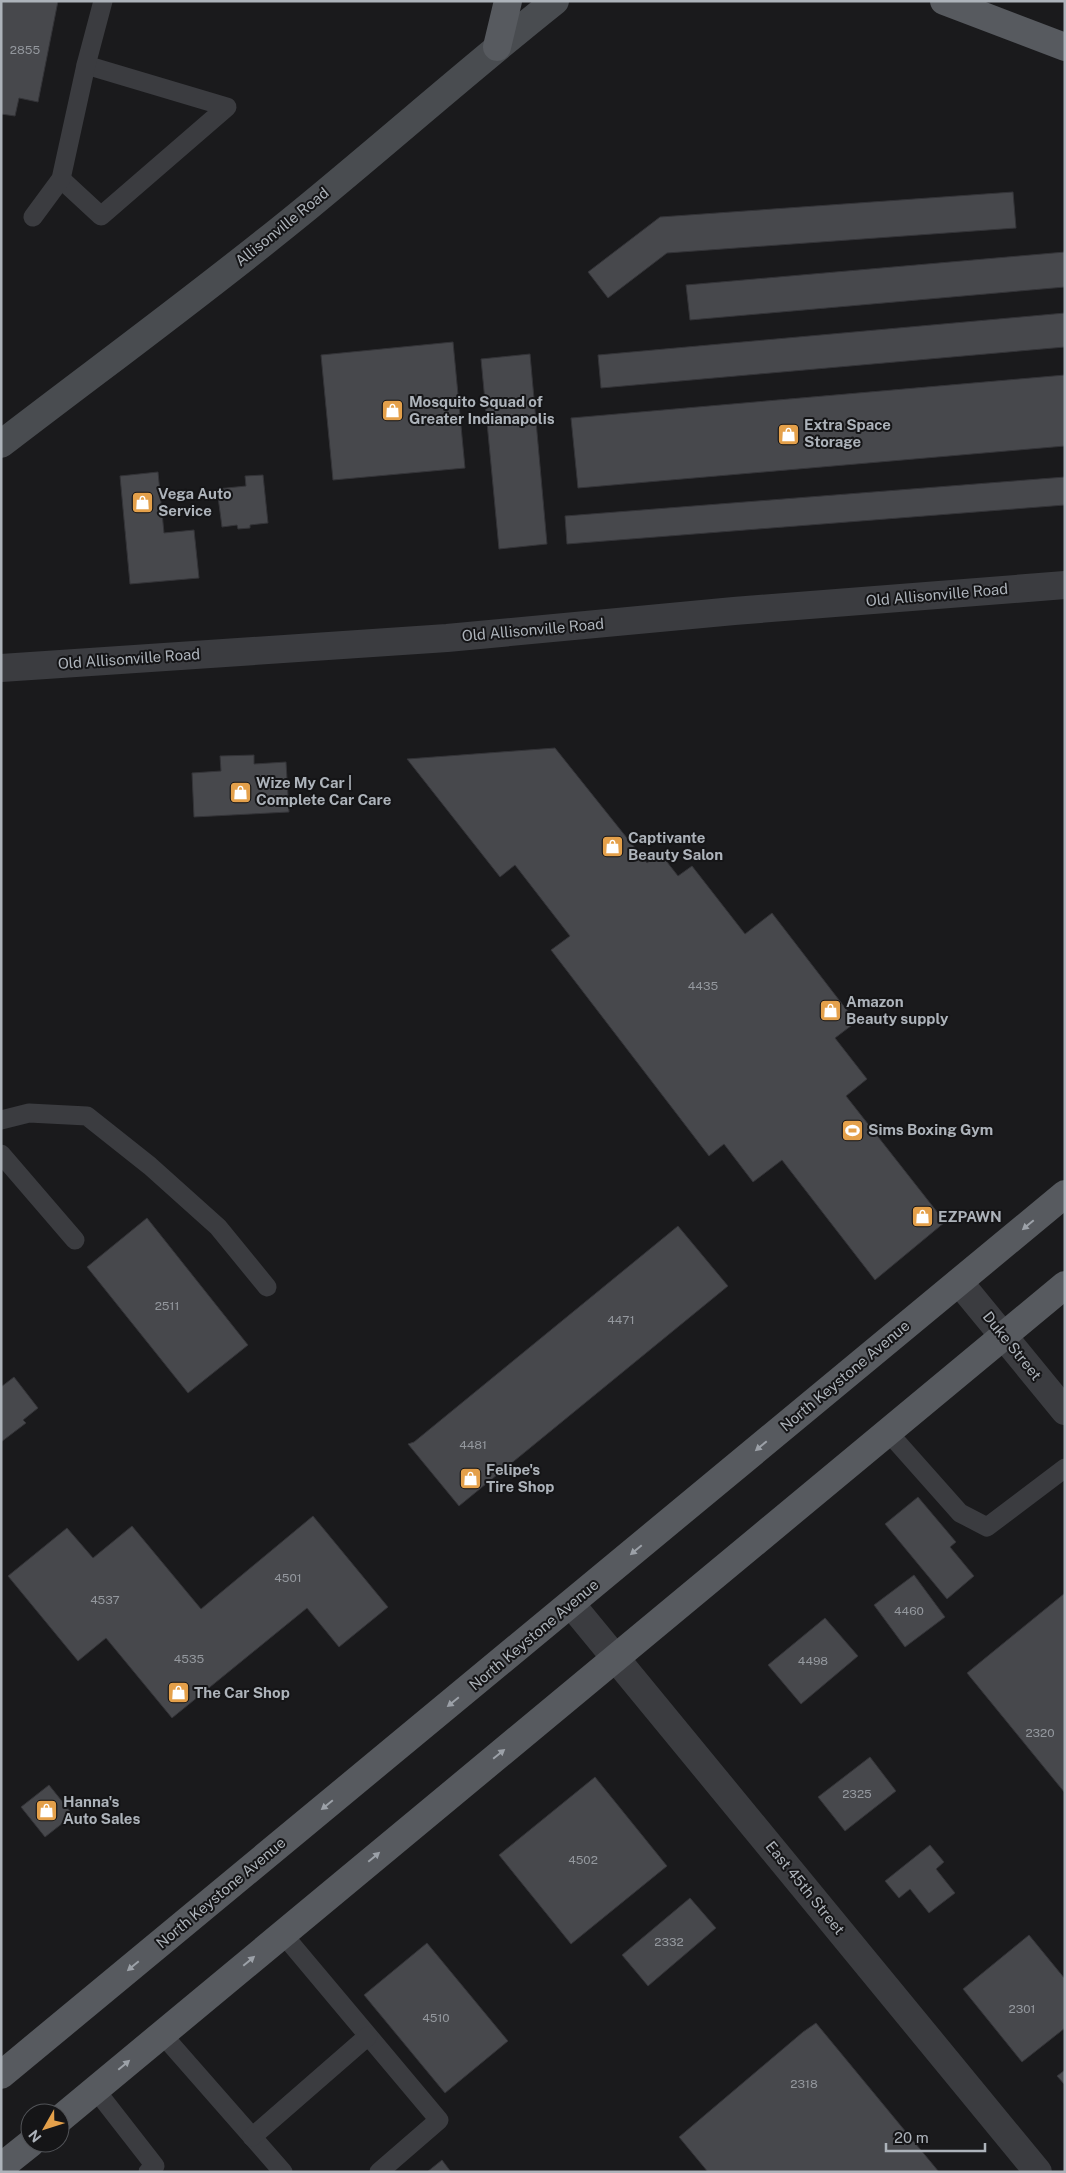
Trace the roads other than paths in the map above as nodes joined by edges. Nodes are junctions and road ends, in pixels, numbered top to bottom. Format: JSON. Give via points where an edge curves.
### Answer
{"nodes":[{"id":1,"x":103,"y":1,"type":"edge"},
{"id":2,"x":508,"y":1,"type":"edge"},
{"id":3,"x":555,"y":1,"type":"edge"},
{"id":4,"x":944,"y":1,"type":"edge"},
{"id":5,"x":995,"y":12,"type":"edge"},
{"id":6,"x":1065,"y":46,"type":"edge"},
{"id":7,"x":497,"y":47,"type":"junction"},
{"id":8,"x":86,"y":65,"type":"junction"},
{"id":9,"x":61,"y":179,"type":"junction"},
{"id":10,"x":33,"y":217,"type":"dead end"},
{"id":11,"x":1,"y":444,"type":"edge"},
{"id":12,"x":1065,"y":585,"type":"edge"},
{"id":13,"x":1,"y":668,"type":"edge"},
{"id":14,"x":1,"y":1120,"type":"edge"},
{"id":15,"x":1,"y":1154,"type":"edge"},
{"id":16,"x":1065,"y":1194,"type":"edge"},
{"id":17,"x":75,"y":1240,"type":"dead end"},
{"id":18,"x":959,"y":1282,"type":"junction"},
{"id":19,"x":1065,"y":1285,"type":"edge"},
{"id":20,"x":267,"y":1287,"type":"dead end"},
{"id":21,"x":1003,"y":1336,"type":"junction"},
{"id":22,"x":1065,"y":1411,"type":"edge"},
{"id":23,"x":888,"y":1432,"type":"junction"},
{"id":24,"x":1065,"y":1468,"type":"edge"},
{"id":25,"x":571,"y":1604,"type":"junction"},
{"id":26,"x":616,"y":1658,"type":"junction"},
{"id":27,"x":282,"y":1934,"type":"junction"},
{"id":28,"x":162,"y":2034,"type":"junction"},
{"id":29,"x":368,"y":2036,"type":"junction"},
{"id":30,"x":1,"y":2075,"type":"edge"},
{"id":31,"x":95,"y":2089,"type":"junction"},
{"id":32,"x":70,"y":2110,"type":"edge"},
{"id":33,"x":252,"y":2137,"type":"junction"},
{"id":34,"x":20,"y":2152,"type":"edge"},
{"id":35,"x":1,"y":2168,"type":"edge"},
{"id":36,"x":148,"y":2172,"type":"edge"},
{"id":37,"x":283,"y":2172,"type":"edge"},
{"id":38,"x":378,"y":2172,"type":"edge"},
{"id":39,"x":1038,"y":2172,"type":"edge"}],
"edges":[{"from":1,"to":8,"type":"lane"},
{"from":2,"to":7,"type":"main road"},
{"from":3,"to":7,"type":"main road","name":"Allisonville Road"},
{"from":4,"to":5,"type":"main road"},
{"from":5,"to":6,"type":"main road"},
{"from":7,"to":11,"type":"main road","name":"Allisonville Road","via":[[225,274]]},
{"from":8,"to":9,"type":"lane"},
{"from":8,"to":9,"type":"lane","via":[[227,107],[100,216]]},
{"from":9,"to":10,"type":"lane"},
{"from":12,"to":13,"type":"street","name":"Old Allisonville Road","via":[[447,638]]},
{"from":14,"to":20,"type":"lane","via":[[29,1113],[87,1116],[150,1166],[218,1227]]},
{"from":15,"to":17,"type":"lane"},
{"from":16,"to":18,"type":"main road","name":"North Keystone Avenue","one_way":true},
{"from":18,"to":21,"type":"street","name":"Duke Street"},
{"from":18,"to":25,"type":"main road","name":"North Keystone Avenue","one_way":true},
{"from":19,"to":21,"type":"main road"},
{"from":21,"to":22,"type":"street","name":"Duke Street"},
{"from":21,"to":23,"type":"main road"},
{"from":23,"to":24,"type":"lane","via":[[960,1513],[987,1527]]},
{"from":23,"to":26,"type":"main road"},
{"from":25,"to":26,"type":"street","name":"East 45th Street"},
{"from":25,"to":30,"type":"main road","name":"North Keystone Avenue","one_way":true},
{"from":27,"to":26,"type":"main road","one_way":true},
{"from":26,"to":39,"type":"street","name":"East 45th Street"},
{"from":28,"to":27,"type":"main road","one_way":true},
{"from":27,"to":29,"type":"lane"},
{"from":31,"to":28,"type":"main road","one_way":true},
{"from":28,"to":33,"type":"lane"},
{"from":29,"to":33,"type":"lane"},
{"from":29,"to":38,"type":"lane","via":[[439,2120]]},
{"from":31,"to":32,"type":"main road"},
{"from":31,"to":36,"type":"lane","via":[[155,2166]]},
{"from":33,"to":37,"type":"lane"},
{"from":34,"to":35,"type":"main road"}]}
